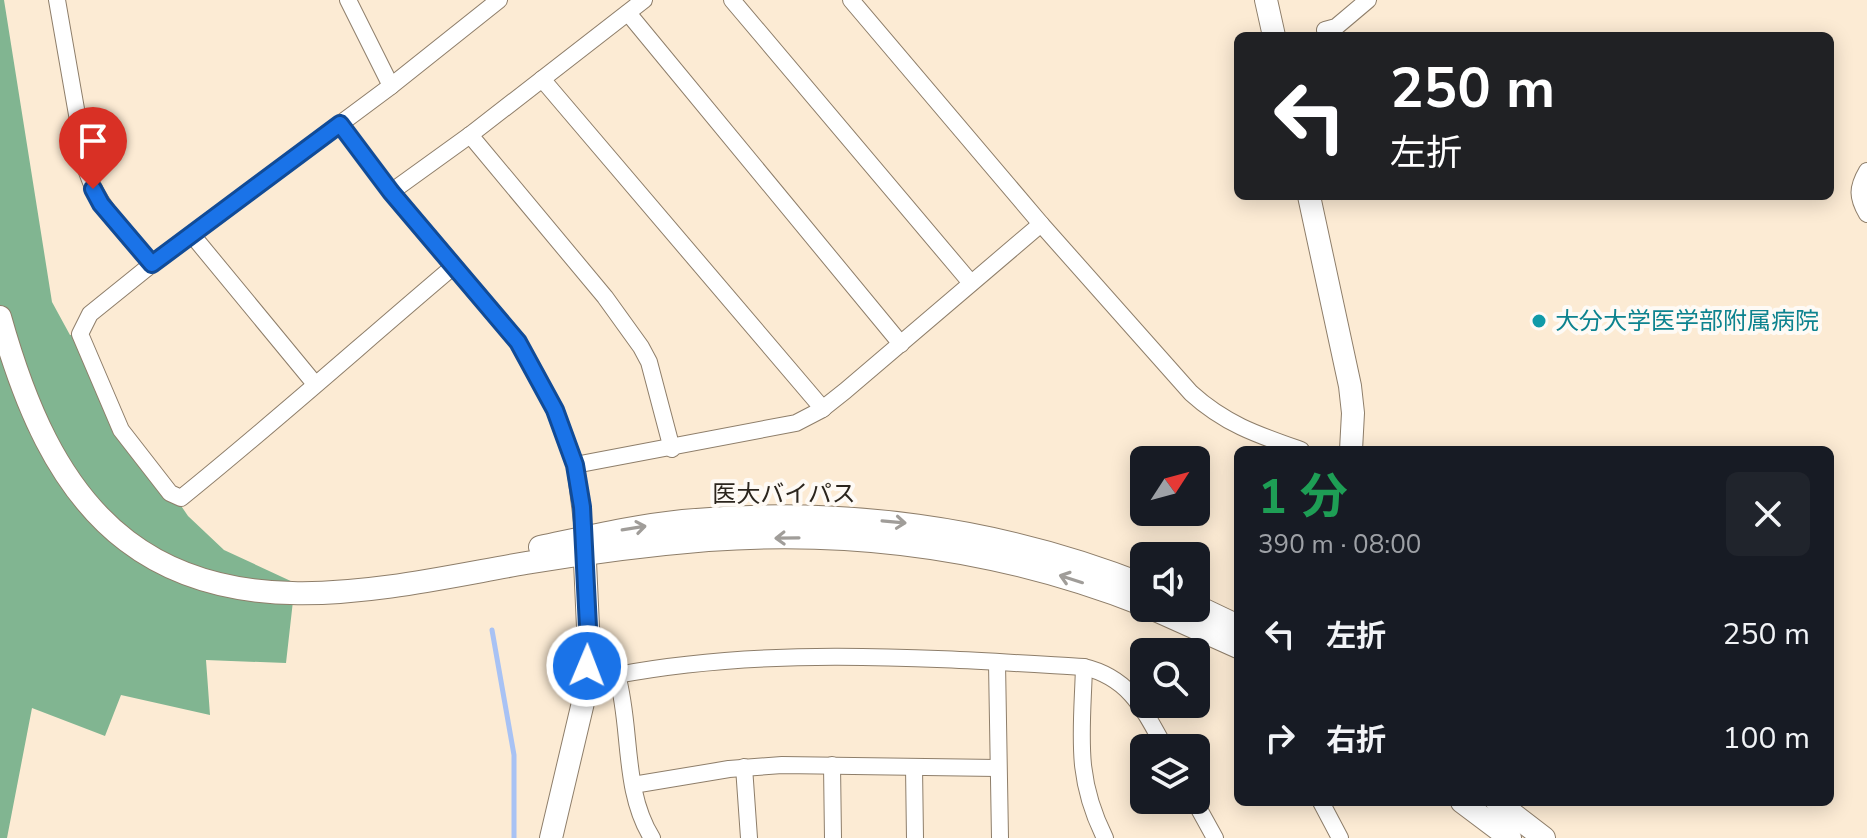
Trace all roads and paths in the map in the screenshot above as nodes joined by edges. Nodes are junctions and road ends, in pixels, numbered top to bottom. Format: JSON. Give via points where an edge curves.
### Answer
{"nodes":[{"id":1,"x":57,"y":0,"type":"edge"},
{"id":2,"x":348,"y":0,"type":"edge"},
{"id":3,"x":499,"y":0,"type":"edge"},
{"id":4,"x":644,"y":0,"type":"edge"},
{"id":5,"x":732,"y":0,"type":"edge"},
{"id":6,"x":851,"y":0,"type":"edge"},
{"id":7,"x":1266,"y":0,"type":"edge"},
{"id":8,"x":1368,"y":0,"type":"edge"},
{"id":9,"x":628,"y":13,"type":"junction"},
{"id":10,"x":1325,"y":30,"type":"dead end"},
{"id":11,"x":1273,"y":32,"type":"edge"},
{"id":12,"x":542,"y":79,"type":"junction"},
{"id":13,"x":391,"y":86,"type":"junction"},
{"id":14,"x":340,"y":124,"type":"junction"},
{"id":15,"x":470,"y":135,"type":"junction"},
{"id":16,"x":1867,"y":171,"type":"edge"},
{"id":17,"x":391,"y":192,"type":"junction"},
{"id":18,"x":1310,"y":200,"type":"edge"},
{"id":19,"x":1867,"y":214,"type":"edge"},
{"id":20,"x":1041,"y":224,"type":"junction"},
{"id":21,"x":193,"y":236,"type":"junction"},
{"id":22,"x":152,"y":264,"type":"junction"},
{"id":23,"x":454,"y":266,"type":"junction"},
{"id":24,"x":971,"y":283,"type":"junction"},
{"id":25,"x":0,"y":317,"type":"edge"},
{"id":26,"x":901,"y":344,"type":"junction"},
{"id":27,"x":315,"y":384,"type":"junction"},
{"id":28,"x":823,"y":409,"type":"junction"},
{"id":29,"x":1290,"y":446,"type":"edge"},
{"id":30,"x":1351,"y":446,"type":"edge"},
{"id":31,"x":672,"y":449,"type":"junction"},
{"id":32,"x":575,"y":465,"type":"junction"},
{"id":33,"x":584,"y":546,"type":"junction"},
{"id":34,"x":1130,"y":580,"type":"edge"},
{"id":35,"x":1130,"y":600,"type":"edge"},
{"id":36,"x":1210,"y":613,"type":"edge"},
{"id":37,"x":1182,"y":622,"type":"edge"},
{"id":38,"x":1234,"y":624,"type":"edge"},
{"id":39,"x":588,"y":627,"type":"junction"},
{"id":40,"x":1234,"y":645,"type":"edge"},
{"id":41,"x":997,"y":663,"type":"junction"},
{"id":42,"x":1084,"y":667,"type":"junction"},
{"id":43,"x":617,"y":675,"type":"junction"},
{"id":44,"x":1157,"y":734,"type":"edge"},
{"id":45,"x":832,"y":765,"type":"junction"},
{"id":46,"x":744,"y":767,"type":"junction"},
{"id":47,"x":914,"y":767,"type":"junction"},
{"id":48,"x":997,"y":768,"type":"junction"},
{"id":49,"x":633,"y":785,"type":"junction"},
{"id":50,"x":1323,"y":806,"type":"edge"},
{"id":51,"x":1467,"y":806,"type":"edge"},
{"id":52,"x":1502,"y":806,"type":"edge"},
{"id":53,"x":1202,"y":814,"type":"edge"},
{"id":54,"x":551,"y":838,"type":"edge"},
{"id":55,"x":652,"y":838,"type":"edge"},
{"id":56,"x":749,"y":838,"type":"edge"},
{"id":57,"x":833,"y":838,"type":"edge"},
{"id":58,"x":915,"y":838,"type":"edge"},
{"id":59,"x":1000,"y":838,"type":"edge"},
{"id":60,"x":1105,"y":838,"type":"edge"},
{"id":61,"x":1215,"y":838,"type":"edge"},
{"id":62,"x":1340,"y":838,"type":"edge"},
{"id":63,"x":1510,"y":838,"type":"edge"},
{"id":64,"x":1544,"y":838,"type":"edge"}],
"edges":[{"from":1,"to":22,"type":"street","via":[[93,189]]},
{"from":2,"to":13,"type":"street"},
{"from":3,"to":13,"type":"street"},
{"from":4,"to":9,"type":"street"},
{"from":5,"to":24,"type":"street"},
{"from":6,"to":20,"type":"street"},
{"from":7,"to":11,"type":"main road"},
{"from":8,"to":10,"type":"street"},
{"from":9,"to":12,"type":"street"},
{"from":9,"to":26,"type":"street"},
{"from":12,"to":15,"type":"street"},
{"from":12,"to":28,"type":"street"},
{"from":13,"to":14,"type":"street"},
{"from":14,"to":17,"type":"street"},
{"from":14,"to":21,"type":"street"},
{"from":15,"to":17,"type":"street"},
{"from":15,"to":31,"type":"street","via":[[641,347]]},
{"from":16,"to":19,"type":"street","via":[[1858,198]]},
{"from":17,"to":23,"type":"street"},
{"from":18,"to":30,"type":"main road","via":[[1350,386]]},
{"from":20,"to":24,"type":"street"},
{"from":20,"to":29,"type":"street","via":[[1203,404],[1237,427]]},
{"from":21,"to":22,"type":"street"},
{"from":21,"to":27,"type":"street"},
{"from":22,"to":27,"type":"street","via":[[90,314],[80,334],[121,430],[170,493],[181,498]]},
{"from":23,"to":27,"type":"street"},
{"from":23,"to":32,"type":"street","via":[[518,342],[555,410]]},
{"from":24,"to":26,"type":"street"},
{"from":25,"to":33,"type":"main road","name":"医大バイパス","via":[[21,386],[46,442],[100,517],[144,553],[206,580],[284,593],[341,592],[423,580],[510,553]]},
{"from":26,"to":28,"type":"street"},
{"from":28,"to":31,"type":"street","via":[[796,423]]},
{"from":31,"to":32,"type":"street"},
{"from":32,"to":33,"type":"street"},
{"from":33,"to":34,"type":"main road","name":"医大バイパス","one_way":true,"via":[[630,528],[716,519],[882,521],[1006,541]]},
{"from":35,"to":33,"type":"main road","name":"医大バイパス","one_way":true,"via":[[1012,562],[892,541],[798,537]]},
{"from":33,"to":39,"type":"main road"},
{"from":36,"to":38,"type":"main road"},
{"from":37,"to":40,"type":"main road"},
{"from":39,"to":43,"type":"street","via":[[605,647]]},
{"from":39,"to":54,"type":"main road","via":[[585,694]]},
{"from":41,"to":42,"type":"street"},
{"from":41,"to":43,"type":"street","via":[[725,659]]},
{"from":41,"to":48,"type":"street"},
{"from":42,"to":44,"type":"street","via":[[1124,685]]},
{"from":42,"to":60,"type":"street","via":[[1081,759]]},
{"from":43,"to":49,"type":"street"},
{"from":45,"to":46,"type":"street"},
{"from":45,"to":47,"type":"street"},
{"from":45,"to":57,"type":"street"},
{"from":46,"to":49,"type":"street"},
{"from":46,"to":56,"type":"street"},
{"from":47,"to":48,"type":"street"},
{"from":47,"to":58,"type":"street"},
{"from":48,"to":59,"type":"street"},
{"from":49,"to":55,"type":"street"},
{"from":50,"to":62,"type":"street"},
{"from":51,"to":63,"type":"main road"},
{"from":52,"to":64,"type":"main road"},
{"from":53,"to":61,"type":"street"}]}
